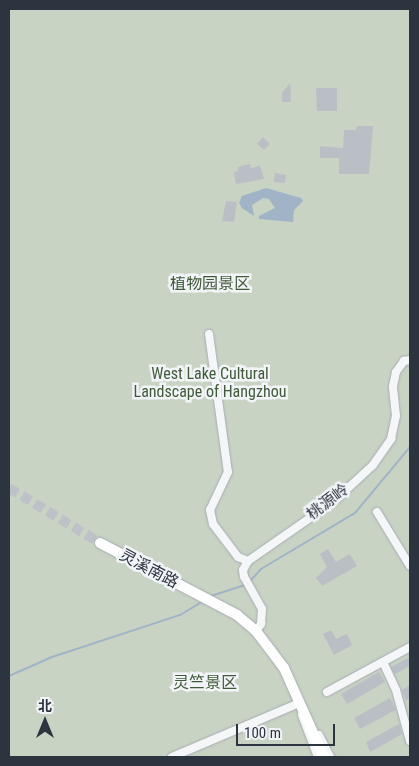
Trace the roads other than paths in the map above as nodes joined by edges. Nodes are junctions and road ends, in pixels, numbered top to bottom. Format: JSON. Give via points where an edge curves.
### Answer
{"nodes":[{"id":1,"x":209,"y":334,"type":"dead end"},
{"id":2,"x":410,"y":360,"type":"edge"},
{"id":3,"x":377,"y":512,"type":"dead end"},
{"id":4,"x":100,"y":543,"type":"tunnel mouth"},
{"id":5,"x":248,"y":561,"type":"junction"},
{"id":6,"x":410,"y":566,"type":"edge"},
{"id":7,"x":256,"y":632,"type":"junction"},
{"id":8,"x":410,"y":647,"type":"edge"},
{"id":9,"x":383,"y":662,"type":"junction"},
{"id":10,"x":327,"y":692,"type":"dead end"},
{"id":11,"x":299,"y":703,"type":"junction"},
{"id":12,"x":410,"y":741,"type":"edge"},
{"id":13,"x":172,"y":757,"type":"edge"},
{"id":14,"x":318,"y":757,"type":"edge"},
{"id":15,"x":324,"y":757,"type":"edge"},
{"id":16,"x":330,"y":757,"type":"edge"}],
"edges":[{"from":1,"to":5,"type":"street","via":[[228,472],[210,510],[213,524],[238,557]]},
{"from":2,"to":5,"type":"street","name":"桃源岭","via":[[404,361],[396,372],[393,386],[396,416],[390,439],[373,465],[333,502]]},
{"from":3,"to":6,"type":"street"},
{"from":4,"to":7,"type":"main road","name":"灵溪南路","via":[[237,615]]},
{"from":5,"to":7,"type":"street","via":[[243,570],[262,610],[261,624]]},
{"from":7,"to":11,"type":"main road","via":[[284,668]]},
{"from":8,"to":9,"type":"street"},
{"from":9,"to":10,"type":"street"},
{"from":9,"to":12,"type":"street","via":[[396,690]]},
{"from":11,"to":13,"type":"street"},
{"from":11,"to":14,"type":"street","via":[[305,728]]},
{"from":11,"to":15,"type":"main road"},
{"from":11,"to":16,"type":"street"}]}
